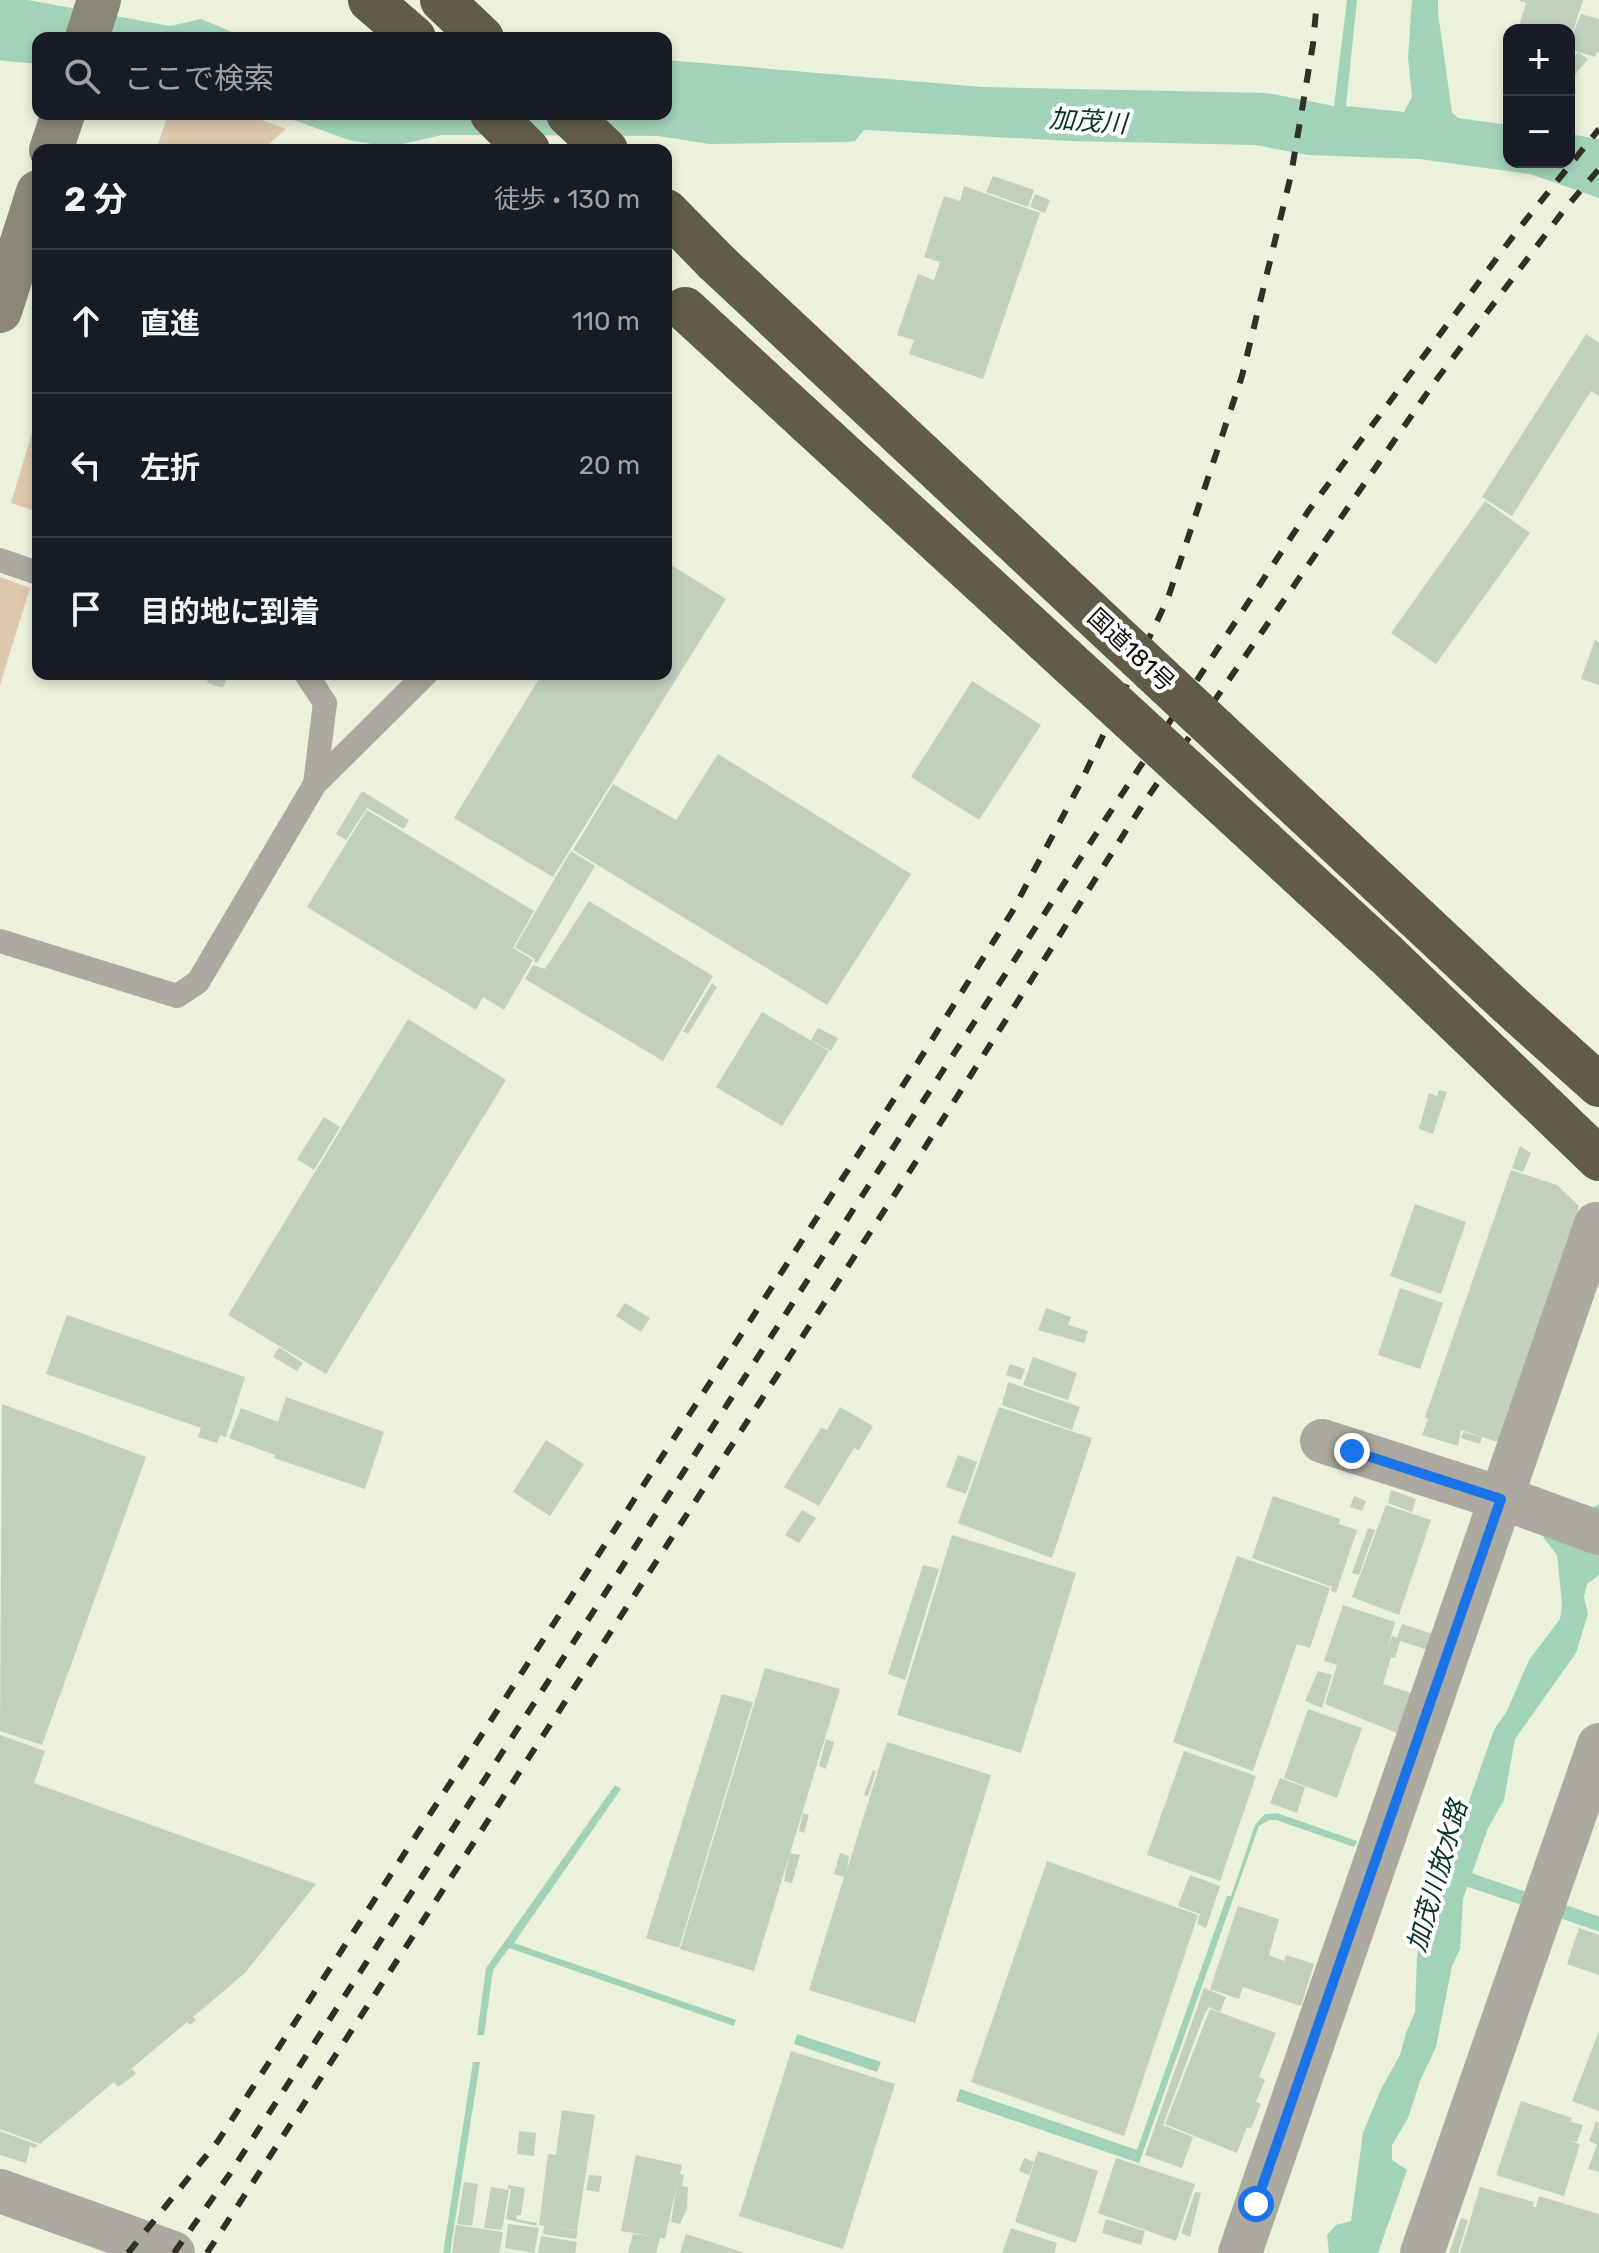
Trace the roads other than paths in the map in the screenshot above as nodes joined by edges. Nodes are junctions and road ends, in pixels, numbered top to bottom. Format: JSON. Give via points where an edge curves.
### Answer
{"nodes":[{"id":1,"x":99,"y":0,"type":"edge"},
{"id":2,"x":370,"y":0,"type":"edge"},
{"id":3,"x":442,"y":0,"type":"edge"},
{"id":4,"x":89,"y":32,"type":"edge"},
{"id":5,"x":407,"y":32,"type":"edge"},
{"id":6,"x":476,"y":32,"type":"edge"},
{"id":7,"x":61,"y":120,"type":"edge"},
{"id":8,"x":498,"y":120,"type":"edge"},
{"id":9,"x":53,"y":144,"type":"edge"},
{"id":10,"x":522,"y":144,"type":"edge"},
{"id":11,"x":32,"y":211,"type":"edge"},
{"id":12,"x":672,"y":217,"type":"edge"},
{"id":13,"x":675,"y":300,"type":"edge"},
{"id":14,"x":0,"y":311,"type":"edge"},
{"id":15,"x":0,"y":560,"type":"edge"},
{"id":16,"x":32,"y":571,"type":"edge"},
{"id":17,"x":310,"y":680,"type":"edge"},
{"id":18,"x":420,"y":680,"type":"edge"},
{"id":19,"x":315,"y":784,"type":"junction"},
{"id":20,"x":0,"y":941,"type":"edge"},
{"id":21,"x":1599,"y":1085,"type":"edge"},
{"id":22,"x":1599,"y":1159,"type":"edge"},
{"id":23,"x":1596,"y":1224,"type":"dead end"},
{"id":24,"x":1322,"y":1441,"type":"dead end"},
{"id":25,"x":1515,"y":1503,"type":"junction"},
{"id":26,"x":1599,"y":1533,"type":"edge"},
{"id":27,"x":1599,"y":1745,"type":"edge"},
{"id":28,"x":0,"y":2191,"type":"edge"},
{"id":29,"x":173,"y":2253,"type":"edge"},
{"id":30,"x":1240,"y":2253,"type":"edge"},
{"id":31,"x":1422,"y":2253,"type":"edge"}],
"edges":[{"from":1,"to":4,"type":"main road"},
{"from":2,"to":5,"type":"highway"},
{"from":3,"to":6,"type":"highway"},
{"from":7,"to":9,"type":"main road"},
{"from":8,"to":10,"type":"highway"},
{"from":11,"to":14,"type":"main road"},
{"from":12,"to":21,"type":"highway","name":"国道181号","bridge":true},
{"from":13,"to":22,"type":"highway","bridge":true,"via":[[1387,955]]},
{"from":15,"to":16,"type":"lane"},
{"from":17,"to":19,"type":"lane","via":[[325,703]]},
{"from":18,"to":19,"type":"lane"},
{"from":19,"to":20,"type":"lane","via":[[198,982],[177,996]]},
{"from":23,"to":25,"type":"street"},
{"from":24,"to":25,"type":"street"},
{"from":25,"to":26,"type":"street"},
{"from":25,"to":30,"type":"street"},
{"from":27,"to":31,"type":"street"},
{"from":28,"to":29,"type":"street"}]}
